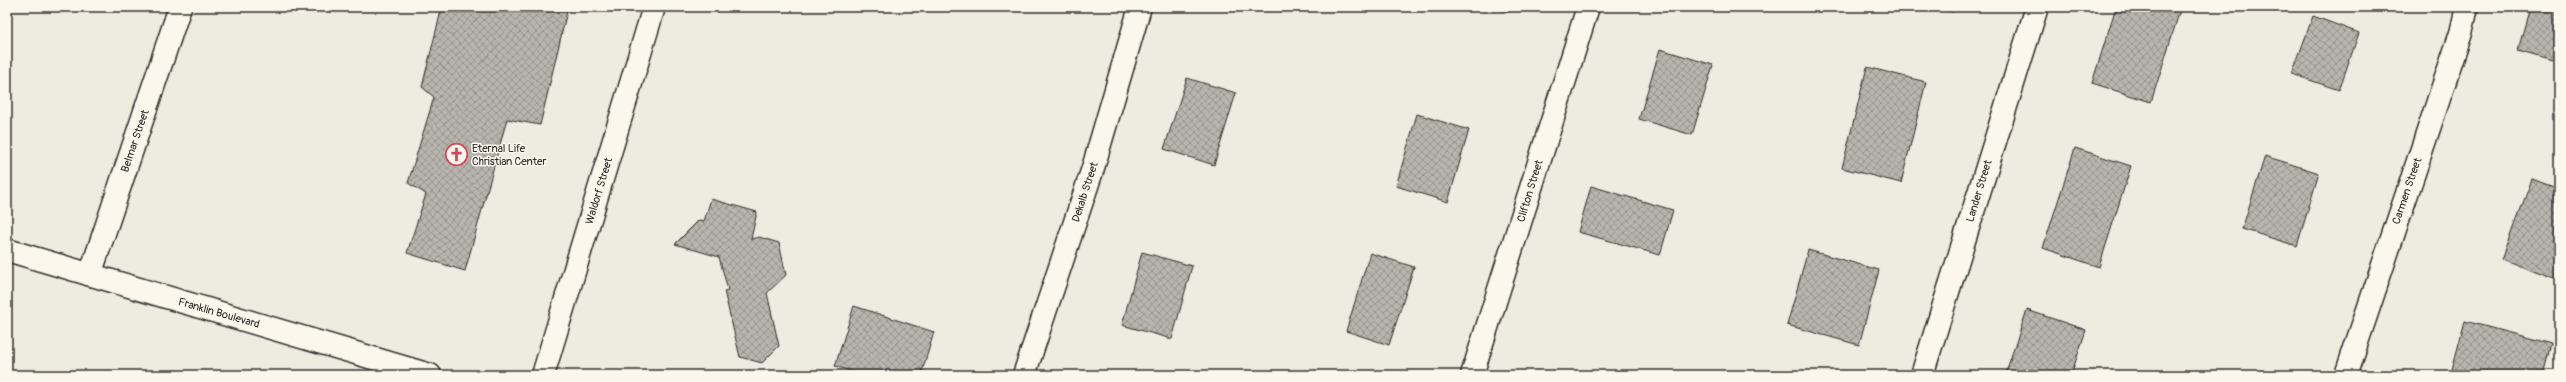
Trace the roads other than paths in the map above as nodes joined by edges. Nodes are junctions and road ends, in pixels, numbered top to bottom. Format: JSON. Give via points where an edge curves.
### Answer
{"nodes":[{"id":1,"x":180,"y":7,"type":"edge"},
{"id":2,"x":654,"y":7,"type":"edge"},
{"id":3,"x":1140,"y":7,"type":"edge"},
{"id":4,"x":1588,"y":7,"type":"edge"},
{"id":5,"x":2037,"y":7,"type":"edge"},
{"id":6,"x":2467,"y":7,"type":"edge"},
{"id":7,"x":7,"y":250,"type":"edge"},
{"id":8,"x":90,"y":275,"type":"junction"},
{"id":9,"x":430,"y":375,"type":"edge"},
{"id":10,"x":543,"y":375,"type":"edge"},
{"id":11,"x":1024,"y":375,"type":"edge"},
{"id":12,"x":1472,"y":375,"type":"edge"},
{"id":13,"x":1922,"y":375,"type":"edge"},
{"id":14,"x":2346,"y":375,"type":"edge"}],
"edges":[{"from":1,"to":8,"type":"street","name":"Belmar Street"},
{"from":2,"to":10,"type":"street","name":"Waldorf Street"},
{"from":3,"to":11,"type":"street","name":"Dekalb Street","via":[[1093,168]]},
{"from":4,"to":12,"type":"street","name":"Clifton Street"},
{"from":5,"to":13,"type":"street","name":"Lander Street"},
{"from":6,"to":14,"type":"street","name":"Carmen Street","via":[[2461,33]]},
{"from":7,"to":8,"type":"street","name":"Franklin Boulevard"},
{"from":8,"to":9,"type":"street","name":"Franklin Boulevard"}]}
